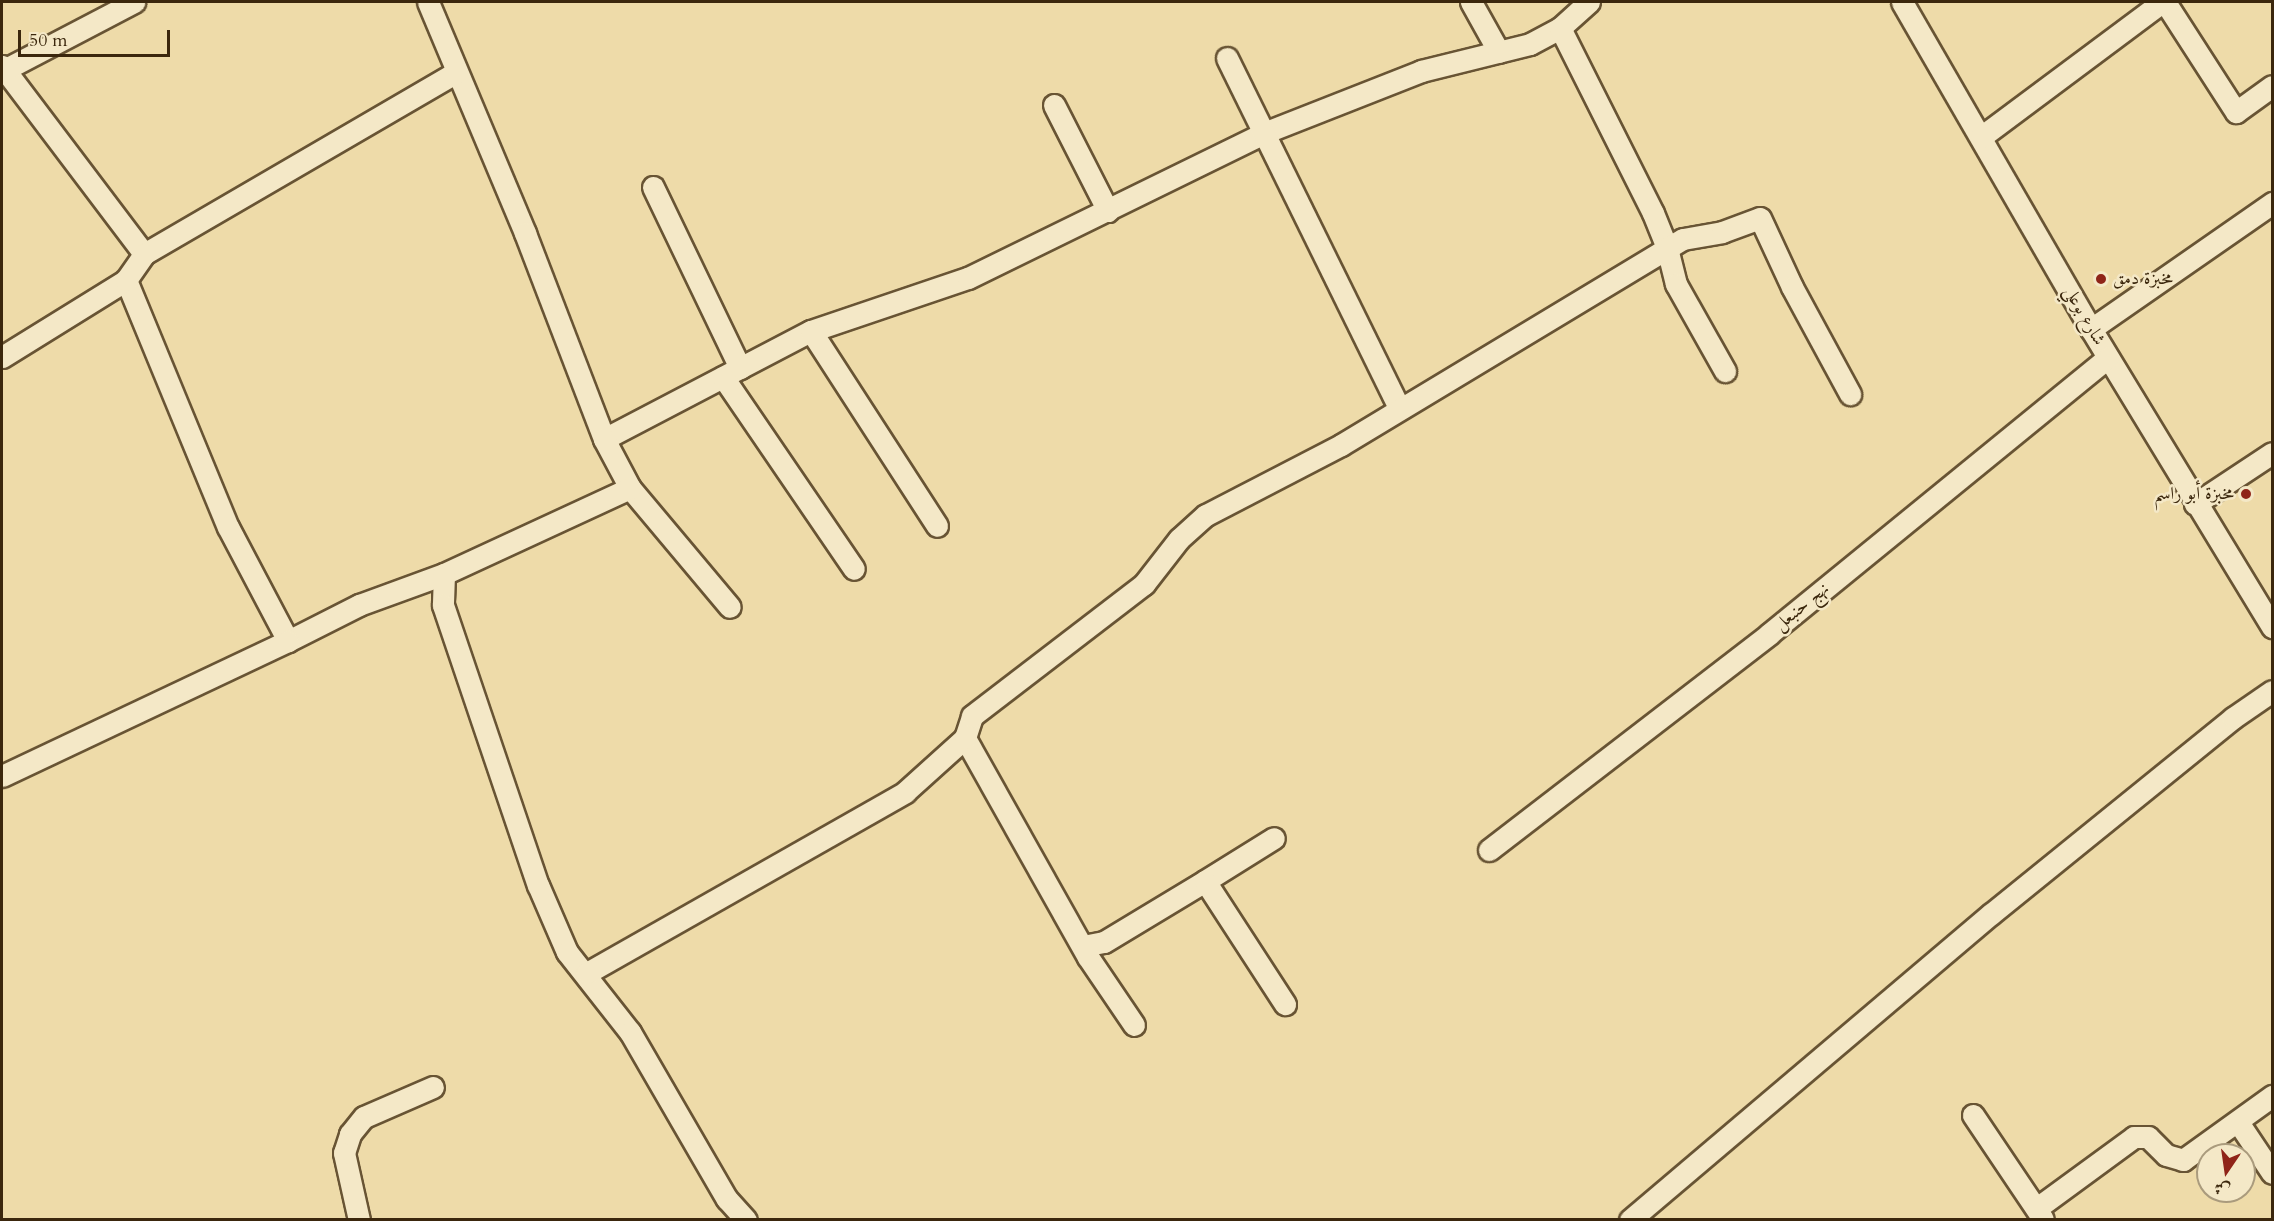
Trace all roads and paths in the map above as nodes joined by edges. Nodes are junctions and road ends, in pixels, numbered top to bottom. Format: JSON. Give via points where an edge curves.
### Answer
{"nodes":[{"id":1,"x":134,"y":2,"type":"edge"},
{"id":2,"x":428,"y":2,"type":"edge"},
{"id":3,"x":1471,"y":2,"type":"edge"},
{"id":4,"x":1589,"y":2,"type":"edge"},
{"id":5,"x":1902,"y":2,"type":"edge"},
{"id":6,"x":2164,"y":2,"type":"edge"},
{"id":7,"x":1560,"y":28,"type":"junction"},
{"id":8,"x":1499,"y":52,"type":"junction"},
{"id":9,"x":1227,"y":58,"type":"dead end"},
{"id":10,"x":3,"y":68,"type":"edge"},
{"id":11,"x":457,"y":72,"type":"junction"},
{"id":12,"x":2272,"y":86,"type":"edge"},
{"id":13,"x":1054,"y":105,"type":"dead end"},
{"id":14,"x":1264,"y":133,"type":"junction"},
{"id":15,"x":1981,"y":137,"type":"junction"},
{"id":16,"x":653,"y":187,"type":"dead end"},
{"id":17,"x":2272,"y":203,"type":"edge"},
{"id":18,"x":1108,"y":211,"type":"junction"},
{"id":19,"x":1667,"y":248,"type":"junction"},
{"id":20,"x":144,"y":254,"type":"junction"},
{"id":21,"x":126,"y":280,"type":"junction"},
{"id":22,"x":2091,"y":329,"type":"junction"},
{"id":23,"x":811,"y":331,"type":"junction"},
{"id":24,"x":2,"y":357,"type":"edge"},
{"id":25,"x":2108,"y":358,"type":"junction"},
{"id":26,"x":1725,"y":371,"type":"dead end"},
{"id":27,"x":732,"y":373,"type":"junction"},
{"id":28,"x":1850,"y":394,"type":"dead end"},
{"id":29,"x":1401,"y":409,"type":"junction"},
{"id":30,"x":604,"y":439,"type":"junction"},
{"id":31,"x":2272,"y":453,"type":"edge"},
{"id":32,"x":630,"y":488,"type":"junction"},
{"id":33,"x":2195,"y":504,"type":"junction"},
{"id":34,"x":937,"y":526,"type":"dead end"},
{"id":35,"x":854,"y":568,"type":"dead end"},
{"id":36,"x":444,"y":574,"type":"junction"},
{"id":37,"x":2267,"y":603,"type":"edge"},
{"id":38,"x":730,"y":607,"type":"dead end"},
{"id":39,"x":2272,"y":627,"type":"edge"},
{"id":40,"x":288,"y":642,"type":"junction"},
{"id":41,"x":2272,"y":691,"type":"edge"},
{"id":42,"x":965,"y":738,"type":"junction"},
{"id":43,"x":2,"y":776,"type":"edge"},
{"id":44,"x":1274,"y":838,"type":"dead end"},
{"id":45,"x":1489,"y":850,"type":"dead end"},
{"id":46,"x":1205,"y":881,"type":"junction"},
{"id":47,"x":1083,"y":946,"type":"junction"},
{"id":48,"x":587,"y":973,"type":"junction"},
{"id":49,"x":1285,"y":1004,"type":"dead end"},
{"id":50,"x":1134,"y":1025,"type":"dead end"},
{"id":51,"x":433,"y":1087,"type":"dead end"},
{"id":52,"x":2272,"y":1096,"type":"edge"},
{"id":53,"x":1972,"y":1115,"type":"dead end"},
{"id":54,"x":2238,"y":1122,"type":"junction"},
{"id":55,"x":2272,"y":1173,"type":"edge"},
{"id":56,"x":2040,"y":1214,"type":"edge"},
{"id":57,"x":742,"y":1218,"type":"edge"},
{"id":58,"x":359,"y":1220,"type":"edge"},
{"id":59,"x":1630,"y":1220,"type":"edge"}],
"edges":[{"from":1,"to":10,"type":"street"},
{"from":2,"to":11,"type":"street"},
{"from":3,"to":8,"type":"street"},
{"from":4,"to":7,"type":"street"},
{"from":5,"to":15,"type":"street","name":"شارع بوعلي"},
{"from":6,"to":12,"type":"street","via":[[2236,112]]},
{"from":6,"to":15,"type":"street"},
{"from":7,"to":8,"type":"street","via":[[1530,45]]},
{"from":7,"to":19,"type":"street"},
{"from":8,"to":14,"type":"street","via":[[1420,71]]},
{"from":9,"to":14,"type":"street"},
{"from":10,"to":20,"type":"street"},
{"from":11,"to":20,"type":"street"},
{"from":11,"to":30,"type":"street","via":[[525,233]]},
{"from":13,"to":18,"type":"street"},
{"from":14,"to":18,"type":"street"},
{"from":14,"to":29,"type":"street"},
{"from":15,"to":22,"type":"street","name":"شارع بوعلي"},
{"from":16,"to":27,"type":"street"},
{"from":17,"to":22,"type":"street"},
{"from":18,"to":23,"type":"street","via":[[968,278]]},
{"from":19,"to":26,"type":"street","via":[[1676,284]]},
{"from":19,"to":28,"type":"street","via":[[1760,218]]},
{"from":19,"to":29,"type":"street","via":[[1646,265]]},
{"from":20,"to":21,"type":"street"},
{"from":21,"to":24,"type":"street"},
{"from":21,"to":40,"type":"street","via":[[228,527]]},
{"from":22,"to":25,"type":"street","name":"شارع بوعلي"},
{"from":23,"to":27,"type":"street"},
{"from":23,"to":34,"type":"street"},
{"from":25,"to":33,"type":"street","name":"شارع بوعلي"},
{"from":25,"to":45,"type":"street","name":"نهج حنبعل","via":[[1769,634]]},
{"from":27,"to":30,"type":"street"},
{"from":27,"to":35,"type":"street"},
{"from":29,"to":42,"type":"street","via":[[1206,515],[1179,539],[1144,584],[972,716]]},
{"from":30,"to":32,"type":"street"},
{"from":31,"to":33,"type":"street"},
{"from":32,"to":36,"type":"street"},
{"from":32,"to":38,"type":"street"},
{"from":33,"to":37,"type":"street","name":"شارع بوعلي"},
{"from":36,"to":40,"type":"street","via":[[359,605]]},
{"from":36,"to":48,"type":"street","via":[[444,605],[538,885],[567,952]]},
{"from":37,"to":39,"type":"street","name":"شارع بوعلي"},
{"from":40,"to":43,"type":"street"},
{"from":41,"to":59,"type":"street","via":[[2233,718],[1991,914]]},
{"from":42,"to":47,"type":"street"},
{"from":42,"to":48,"type":"street","via":[[905,792]]},
{"from":44,"to":46,"type":"street"},
{"from":46,"to":47,"type":"street","via":[[1104,942]]},
{"from":46,"to":49,"type":"street"},
{"from":47,"to":50,"type":"street"},
{"from":48,"to":57,"type":"street","via":[[630,1032],[727,1199]]},
{"from":51,"to":58,"type":"street","via":[[364,1118],[350,1134],[344,1153]]},
{"from":52,"to":54,"type":"street"},
{"from":53,"to":56,"type":"street"},
{"from":54,"to":55,"type":"street"},
{"from":54,"to":56,"type":"street","via":[[2183,1160],[2166,1155],[2148,1137],[2134,1137]]}]}
